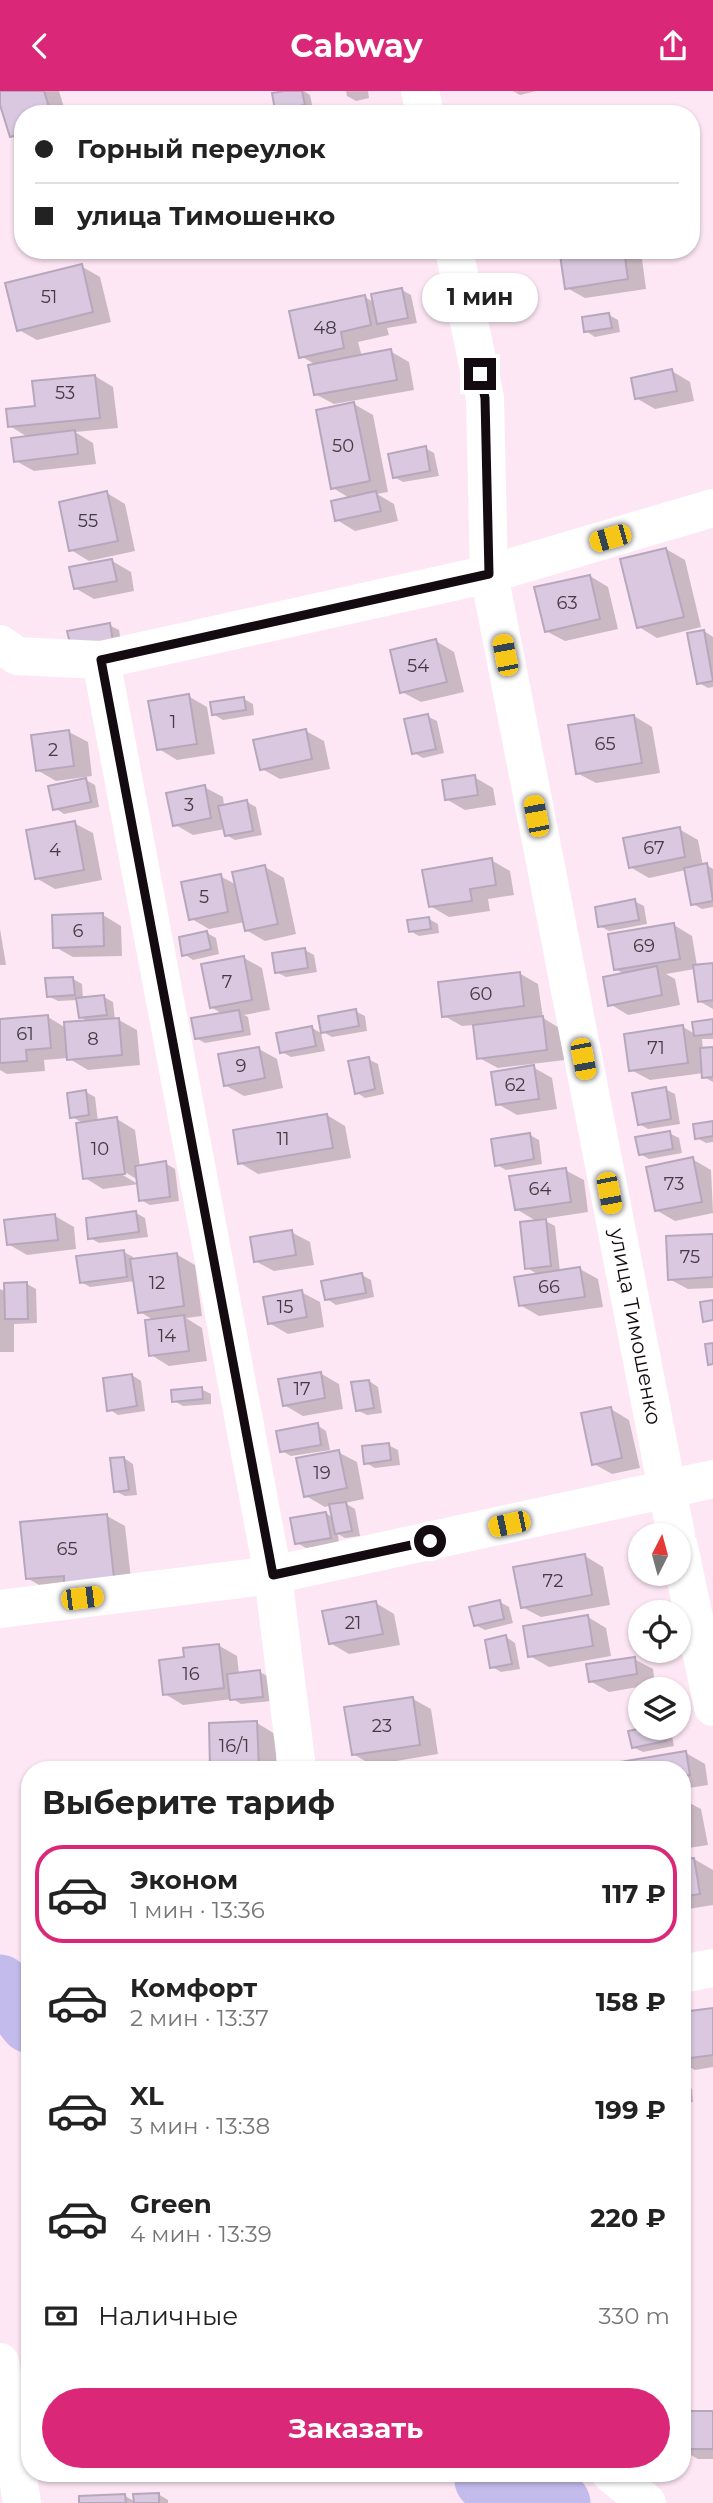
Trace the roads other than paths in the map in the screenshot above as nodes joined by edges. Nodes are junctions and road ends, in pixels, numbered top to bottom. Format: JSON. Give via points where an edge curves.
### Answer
{"nodes":[{"id":1,"x":456,"y":259,"type":"edge"},
{"id":2,"x":711,"y":520,"type":"edge"},
{"id":3,"x":489,"y":574,"type":"junction"},
{"id":4,"x":0,"y":644,"type":"edge"},
{"id":5,"x":101,"y":660,"type":"junction"},
{"id":6,"x":713,"y":1479,"type":"edge"},
{"id":7,"x":667,"y":1490,"type":"junction"},
{"id":8,"x":674,"y":1523,"type":"edge"},
{"id":9,"x":273,"y":1575,"type":"junction"},
{"id":10,"x":687,"y":1586,"type":"edge"},
{"id":11,"x":0,"y":1609,"type":"edge"},
{"id":12,"x":713,"y":1707,"type":"edge"},
{"id":13,"x":296,"y":1761,"type":"edge"},
{"id":14,"x":713,"y":1968,"type":"edge"},
{"id":15,"x":691,"y":1972,"type":"edge"},
{"id":16,"x":0,"y":2362,"type":"edge"},
{"id":17,"x":19,"y":2411,"type":"edge"},
{"id":18,"x":21,"y":2472,"type":"edge"},
{"id":19,"x":21,"y":2482,"type":"edge"},
{"id":20,"x":621,"y":2482,"type":"edge"},
{"id":21,"x":22,"y":2503,"type":"edge"},
{"id":22,"x":647,"y":2503,"type":"edge"}],
"edges":[{"from":1,"to":3,"type":"street","name":"улица Тимошенко","via":[[485,398]]},
{"from":2,"to":3,"type":"street"},
{"from":3,"to":5,"type":"street"},
{"from":3,"to":7,"type":"street","name":"улица Тимошенко"},
{"from":4,"to":5,"type":"street","via":[[17,656]]},
{"from":5,"to":9,"type":"street"},
{"from":6,"to":7,"type":"street"},
{"from":7,"to":8,"type":"street","name":"улица Тимошенко"},
{"from":7,"to":9,"type":"street"},
{"from":9,"to":11,"type":"street"},
{"from":9,"to":13,"type":"street"},
{"from":10,"to":12,"type":"street"},
{"from":14,"to":15,"type":"street"},
{"from":16,"to":17,"type":"street"},
{"from":17,"to":18,"type":"street"},
{"from":19,"to":21,"type":"street"},
{"from":20,"to":22,"type":"street"}]}
